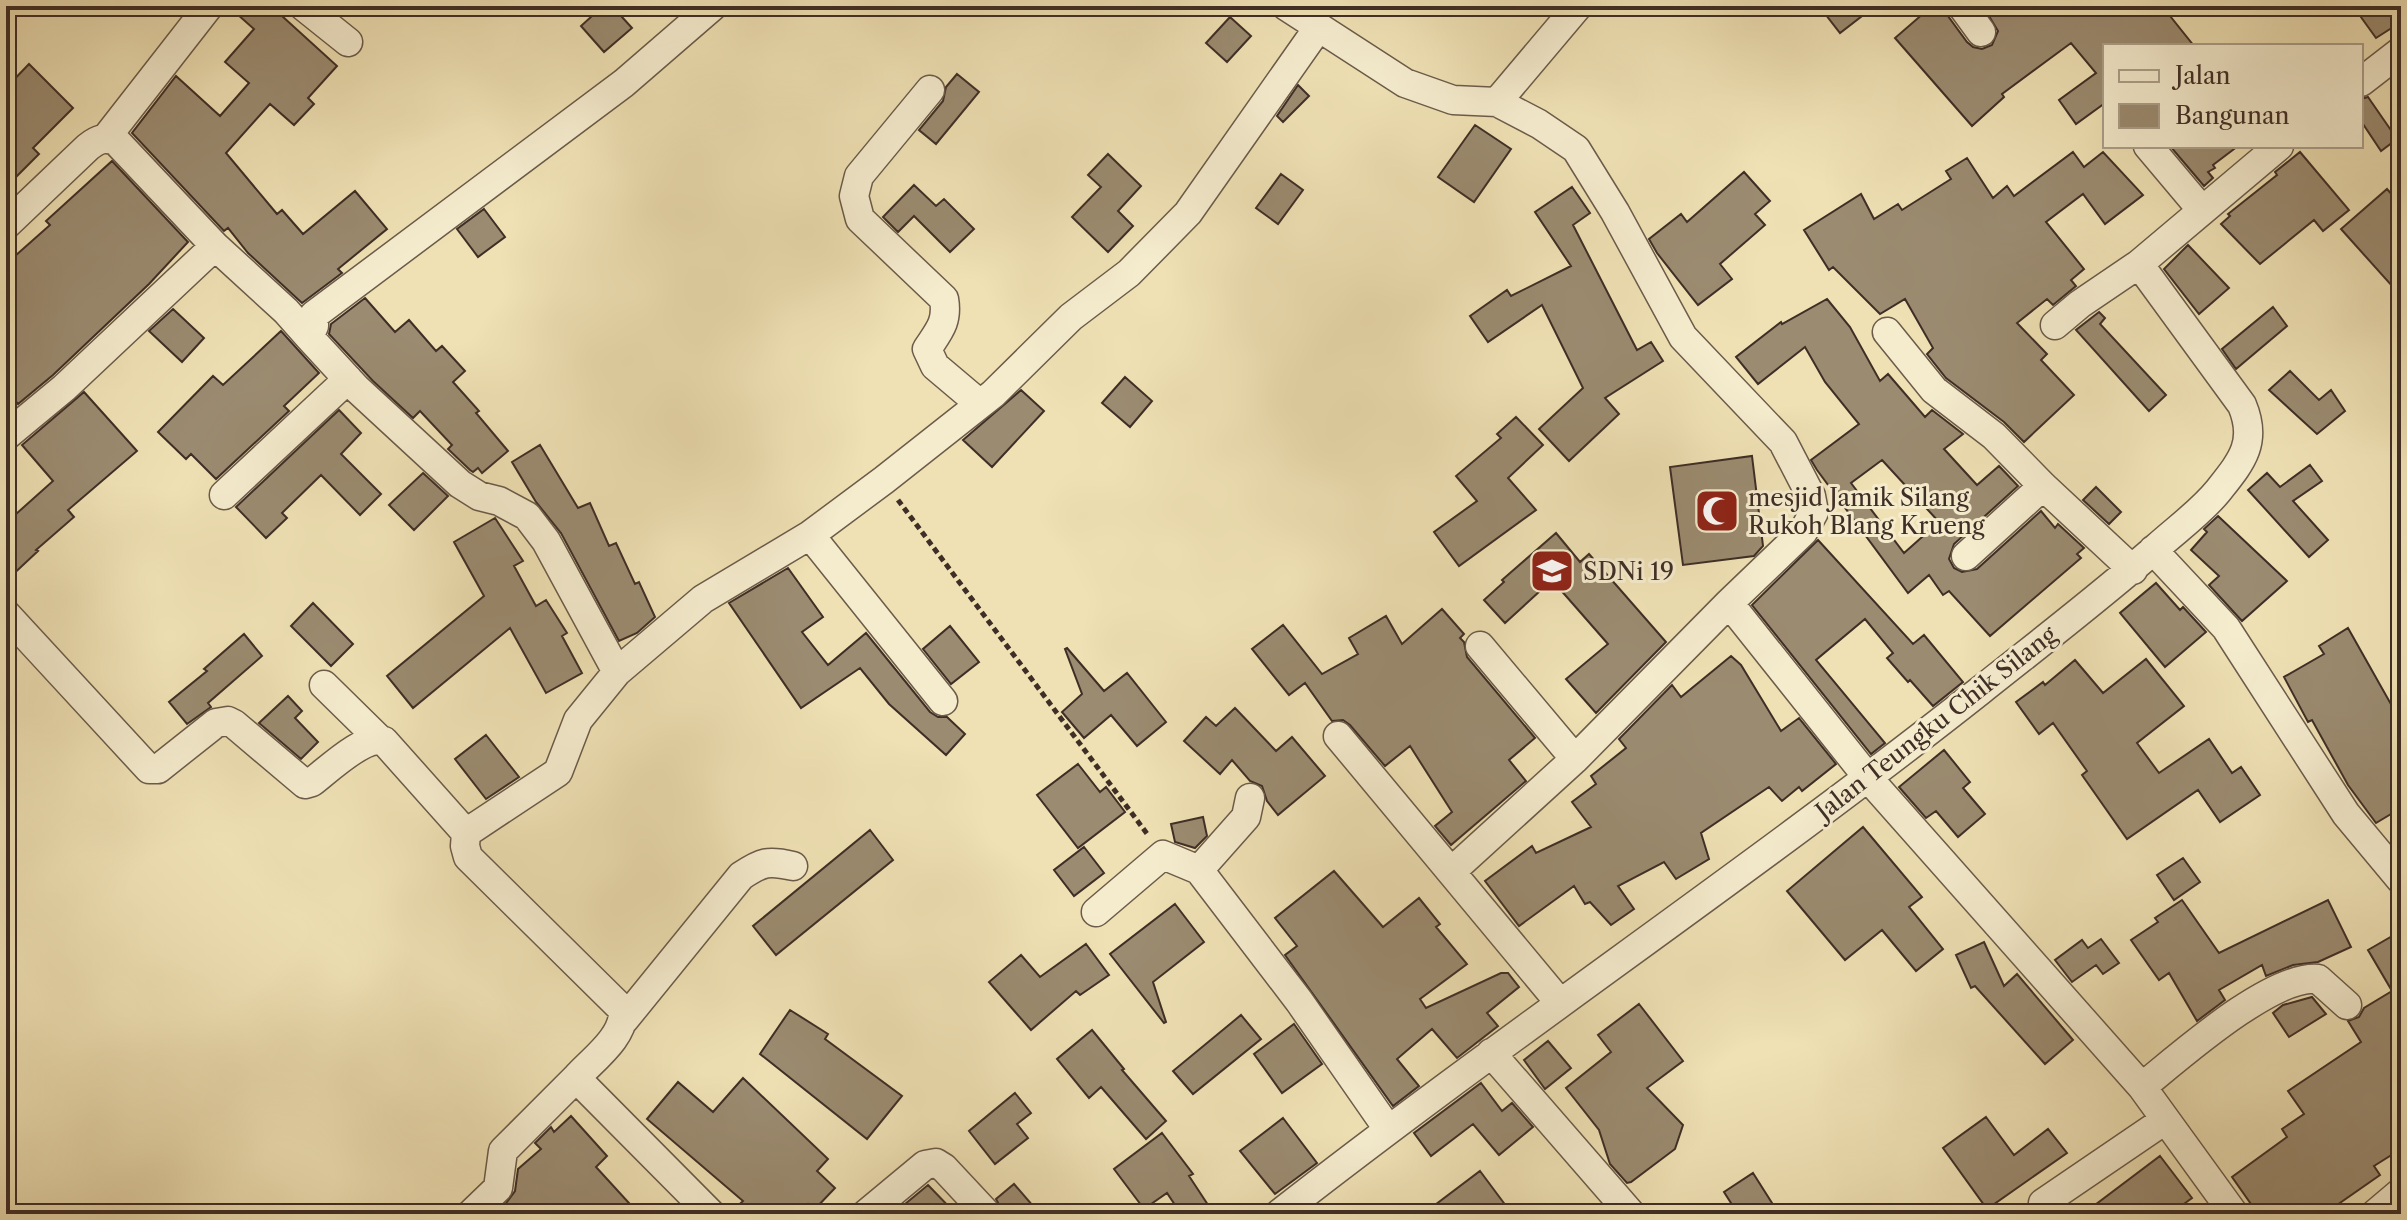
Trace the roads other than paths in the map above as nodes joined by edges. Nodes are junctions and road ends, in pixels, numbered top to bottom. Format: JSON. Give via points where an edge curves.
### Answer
{"nodes":[{"id":1,"x":209,"y":6,"type":"edge"},
{"id":2,"x":303,"y":6,"type":"edge"},
{"id":3,"x":713,"y":6,"type":"edge"},
{"id":4,"x":1286,"y":6,"type":"edge"},
{"id":5,"x":1578,"y":6,"type":"edge"},
{"id":6,"x":1962,"y":6,"type":"edge"},
{"id":7,"x":1318,"y":28,"type":"junction"},
{"id":8,"x":1981,"y":32,"type":"dead end"},
{"id":9,"x":348,"y":42,"type":"dead end"},
{"id":10,"x":2401,"y":51,"type":"edge"},
{"id":11,"x":2363,"y":80,"type":"edge"},
{"id":12,"x":930,"y":90,"type":"dead end"},
{"id":13,"x":1497,"y":102,"type":"junction"},
{"id":14,"x":106,"y":138,"type":"junction"},
{"id":15,"x":2150,"y":148,"type":"edge"},
{"id":16,"x":2277,"y":148,"type":"edge"},
{"id":17,"x":2201,"y":209,"type":"junction"},
{"id":18,"x":6,"y":225,"type":"edge"},
{"id":19,"x":215,"y":246,"type":"junction"},
{"id":20,"x":2139,"y":264,"type":"junction"},
{"id":21,"x":2055,"y":325,"type":"dead end"},
{"id":22,"x":1887,"y":332,"type":"dead end"},
{"id":23,"x":309,"y":337,"type":"junction"},
{"id":24,"x":348,"y":379,"type":"junction"},
{"id":25,"x":980,"y":404,"type":"junction"},
{"id":26,"x":6,"y":436,"type":"edge"},
{"id":27,"x":2043,"y":486,"type":"junction"},
{"id":28,"x":224,"y":495,"type":"dead end"},
{"id":29,"x":810,"y":535,"type":"junction"},
{"id":30,"x":1966,"y":556,"type":"dead end"},
{"id":31,"x":2143,"y":560,"type":"junction"},
{"id":32,"x":1729,"y":603,"type":"junction"},
{"id":33,"x":6,"y":614,"type":"edge"},
{"id":34,"x":1480,"y":646,"type":"dead end"},
{"id":35,"x":617,"y":672,"type":"junction"},
{"id":36,"x":324,"y":685,"type":"dead end"},
{"id":37,"x":943,"y":701,"type":"dead end"},
{"id":38,"x":1338,"y":736,"type":"dead end"},
{"id":39,"x":379,"y":739,"type":"junction"},
{"id":40,"x":1575,"y":759,"type":"junction"},
{"id":41,"x":1869,"y":779,"type":"junction"},
{"id":42,"x":1250,"y":798,"type":"dead end"},
{"id":43,"x":466,"y":833,"type":"junction"},
{"id":44,"x":793,"y":866,"type":"dead end"},
{"id":45,"x":1199,"y":870,"type":"junction"},
{"id":46,"x":1452,"y":871,"type":"junction"},
{"id":47,"x":2401,"y":880,"type":"edge"},
{"id":48,"x":1096,"y":912,"type":"dead end"},
{"id":49,"x":1560,"y":1003,"type":"junction"},
{"id":50,"x":2347,"y":1005,"type":"dead end"},
{"id":51,"x":624,"y":1020,"type":"junction"},
{"id":52,"x":1491,"y":1053,"type":"junction"},
{"id":53,"x":576,"y":1078,"type":"junction"},
{"id":54,"x":2142,"y":1087,"type":"junction"},
{"id":55,"x":2165,"y":1120,"type":"junction"},
{"id":56,"x":1388,"y":1129,"type":"junction"},
{"id":57,"x":2401,"y":1192,"type":"edge"},
{"id":58,"x":2043,"y":1203,"type":"dead end"},
{"id":59,"x":979,"y":1211,"type":"edge"},
{"id":60,"x":471,"y":1214,"type":"edge"},
{"id":61,"x":711,"y":1214,"type":"edge"},
{"id":62,"x":866,"y":1214,"type":"edge"},
{"id":63,"x":1279,"y":1214,"type":"edge"},
{"id":64,"x":1631,"y":1214,"type":"edge"},
{"id":65,"x":2234,"y":1214,"type":"edge"},
{"id":66,"x":2375,"y":1214,"type":"edge"}],
"edges":[{"from":1,"to":14,"type":"street"},
{"from":2,"to":9,"type":"street"},
{"from":3,"to":23,"type":"street","via":[[624,83],[314,315]]},
{"from":4,"to":7,"type":"street"},
{"from":5,"to":13,"type":"street"},
{"from":6,"to":8,"type":"street"},
{"from":7,"to":13,"type":"street","via":[[1426,92],[1453,100]]},
{"from":7,"to":25,"type":"street","via":[[1188,213],[1129,273],[1071,317]]},
{"from":10,"to":11,"type":"street"},
{"from":12,"to":25,"type":"street","via":[[859,176],[854,196],[860,219],[944,299],[946,313],[927,349],[935,366]]},
{"from":13,"to":32,"type":"street","via":[[1576,149],[1683,337],[1783,442],[1811,496],[1814,512],[1803,532]]},
{"from":14,"to":18,"type":"street","via":[[88,147]]},
{"from":14,"to":19,"type":"street","via":[[116,141]]},
{"from":15,"to":17,"type":"street"},
{"from":16,"to":17,"type":"street"},
{"from":17,"to":20,"type":"street"},
{"from":19,"to":23,"type":"street"},
{"from":19,"to":26,"type":"street"},
{"from":20,"to":21,"type":"street"},
{"from":20,"to":31,"type":"street","name":"Jalan Teungku Chik Silang","via":[[2242,405],[2250,436],[2241,459],[2216,493]]},
{"from":22,"to":27,"type":"street","via":[[1934,390],[1994,436]]},
{"from":23,"to":24,"type":"street"},
{"from":24,"to":28,"type":"street"},
{"from":24,"to":35,"type":"street","via":[[460,484],[527,516]]},
{"from":25,"to":29,"type":"street"},
{"from":27,"to":30,"type":"street"},
{"from":27,"to":31,"type":"street"},
{"from":29,"to":35,"type":"street","via":[[703,599]]},
{"from":29,"to":37,"type":"street"},
{"from":31,"to":41,"type":"street","name":"Jalan Teungku Chik Silang"},
{"from":31,"to":47,"type":"street","via":[[2226,628],[2346,814]]},
{"from":32,"to":40,"type":"street"},
{"from":32,"to":41,"type":"street"},
{"from":33,"to":39,"type":"street","via":[[149,769],[158,769],[222,721],[234,724],[305,784],[364,743]]},
{"from":34,"to":40,"type":"street"},
{"from":35,"to":43,"type":"street","via":[[578,720],[558,772]]},
{"from":36,"to":39,"type":"street"},
{"from":38,"to":46,"type":"street"},
{"from":39,"to":43,"type":"street"},
{"from":40,"to":46,"type":"street"},
{"from":41,"to":49,"type":"street","name":"Jalan Teungku Chik Silang"},
{"from":41,"to":54,"type":"street"},
{"from":42,"to":45,"type":"street","via":[[1246,817]]},
{"from":43,"to":51,"type":"street","via":[[468,857],[619,1004]]},
{"from":44,"to":51,"type":"street","via":[[771,861],[741,876]]},
{"from":45,"to":48,"type":"street","via":[[1163,855]]},
{"from":45,"to":56,"type":"street"},
{"from":46,"to":49,"type":"street"},
{"from":49,"to":52,"type":"street","name":"Jalan Teungku Chik Silang"},
{"from":50,"to":54,"type":"street","via":[[2318,979],[2299,979],[2249,1005]]},
{"from":51,"to":53,"type":"street"},
{"from":52,"to":56,"type":"street","name":"Jalan Teungku Chik Silang"},
{"from":52,"to":64,"type":"street"},
{"from":53,"to":60,"type":"street","via":[[503,1151],[498,1188]]},
{"from":53,"to":61,"type":"street"},
{"from":54,"to":55,"type":"street"},
{"from":55,"to":58,"type":"street"},
{"from":55,"to":65,"type":"street"},
{"from":56,"to":63,"type":"street","name":"Jalan Teungku Chik Silang"},
{"from":57,"to":66,"type":"street"},
{"from":59,"to":62,"type":"street","via":[[936,1163],[925,1165]]}]}
